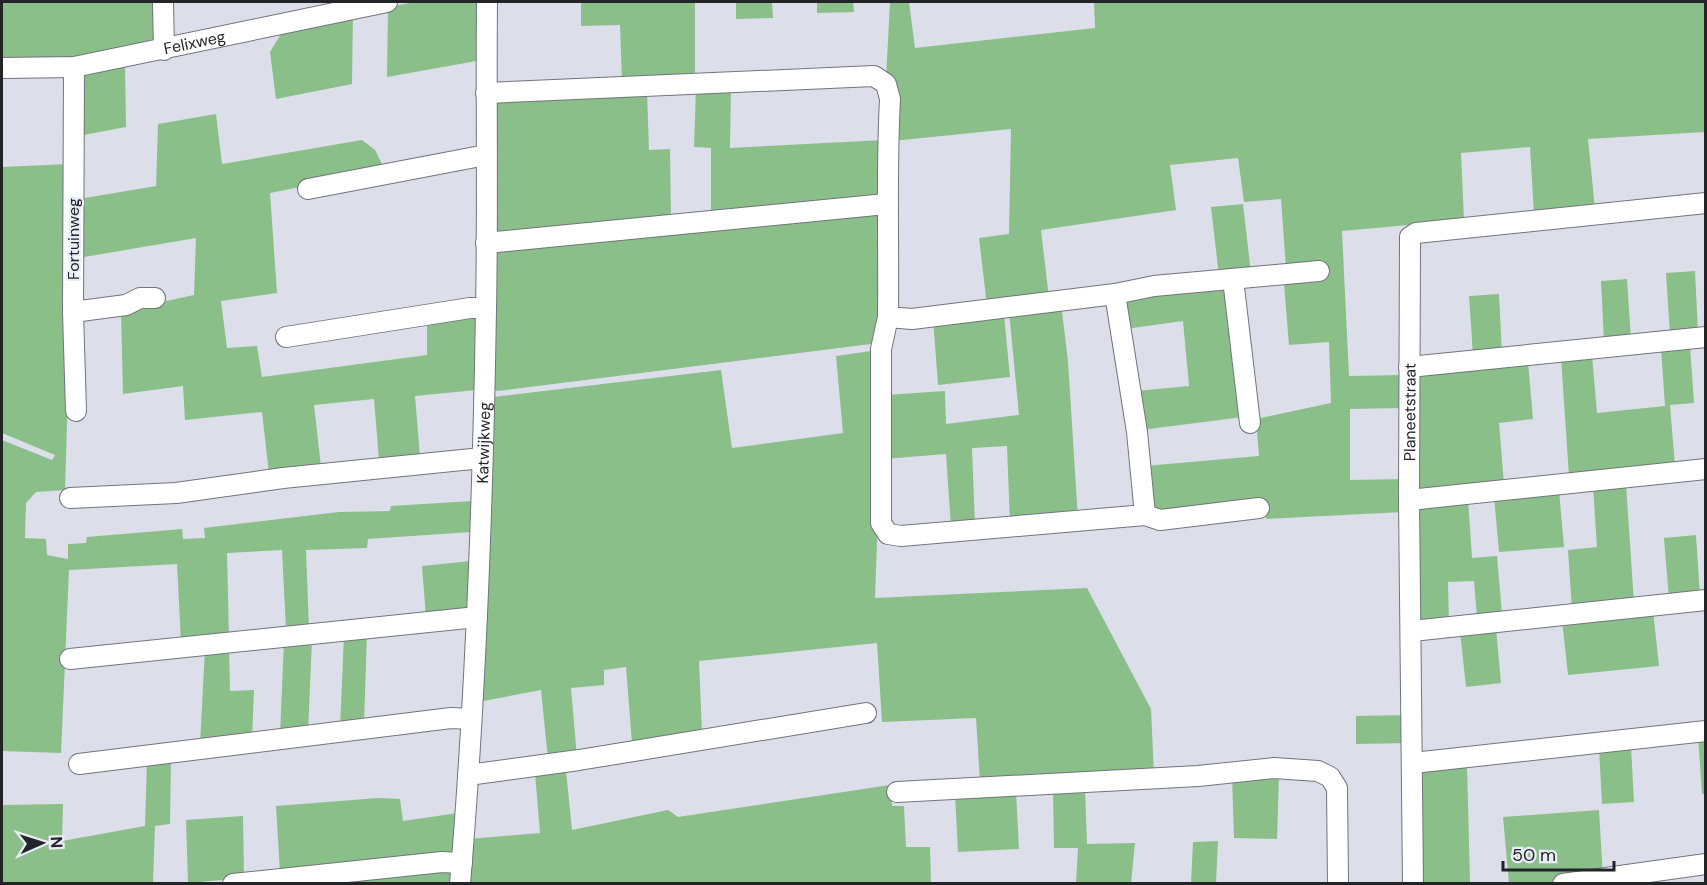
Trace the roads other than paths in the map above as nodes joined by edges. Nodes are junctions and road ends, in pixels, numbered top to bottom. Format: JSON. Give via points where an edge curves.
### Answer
{"nodes":[{"id":1,"x":163,"y":2,"type":"edge"},
{"id":2,"x":387,"y":2,"type":"edge"},
{"id":3,"x":487,"y":2,"type":"edge"},
{"id":4,"x":329,"y":7,"type":"edge"},
{"id":5,"x":164,"y":50,"type":"junction"},
{"id":6,"x":74,"y":67,"type":"junction"},
{"id":7,"x":2,"y":68,"type":"edge"},
{"id":8,"x":486,"y":93,"type":"junction"},
{"id":9,"x":486,"y":155,"type":"junction"},
{"id":10,"x":308,"y":189,"type":"dead end"},
{"id":11,"x":1706,"y":203,"type":"edge"},
{"id":12,"x":886,"y":204,"type":"junction"},
{"id":13,"x":486,"y":243,"type":"junction"},
{"id":14,"x":1319,"y":271,"type":"dead end"},
{"id":15,"x":1233,"y":279,"type":"junction"},
{"id":16,"x":1115,"y":294,"type":"junction"},
{"id":17,"x":155,"y":298,"type":"dead end"},
{"id":18,"x":486,"y":308,"type":"junction"},
{"id":19,"x":72,"y":312,"type":"junction"},
{"id":20,"x":888,"y":317,"type":"junction"},
{"id":21,"x":286,"y":337,"type":"dead end"},
{"id":22,"x":1706,"y":337,"type":"edge"},
{"id":23,"x":1409,"y":367,"type":"junction"},
{"id":24,"x":76,"y":411,"type":"dead end"},
{"id":25,"x":1250,"y":423,"type":"dead end"},
{"id":26,"x":482,"y":458,"type":"junction"},
{"id":27,"x":1706,"y":469,"type":"edge"},
{"id":28,"x":70,"y":498,"type":"dead end"},
{"id":29,"x":1409,"y":500,"type":"junction"},
{"id":30,"x":1259,"y":508,"type":"dead end"},
{"id":31,"x":1145,"y":515,"type":"junction"},
{"id":32,"x":1706,"y":600,"type":"edge"},
{"id":33,"x":477,"y":617,"type":"junction"},
{"id":34,"x":1412,"y":631,"type":"junction"},
{"id":35,"x":70,"y":659,"type":"dead end"},
{"id":36,"x":866,"y":712,"type":"dead end"},
{"id":37,"x":471,"y":718,"type":"junction"},
{"id":38,"x":1706,"y":731,"type":"edge"},
{"id":39,"x":1413,"y":763,"type":"junction"},
{"id":40,"x":79,"y":764,"type":"dead end"},
{"id":41,"x":468,"y":775,"type":"junction"},
{"id":42,"x":897,"y":792,"type":"dead end"},
{"id":43,"x":462,"y":863,"type":"junction"},
{"id":44,"x":1706,"y":864,"type":"edge"},
{"id":45,"x":1660,"y":877,"type":"edge"},
{"id":46,"x":233,"y":884,"type":"edge"},
{"id":47,"x":460,"y":884,"type":"edge"},
{"id":48,"x":1338,"y":884,"type":"edge"},
{"id":49,"x":1413,"y":884,"type":"edge"},
{"id":50,"x":1563,"y":884,"type":"edge"}],
"edges":[{"from":1,"to":5,"type":"street"},
{"from":2,"to":4,"type":"street","name":"Felixweg"},
{"from":3,"to":8,"type":"street","name":"Katwijkweg"},
{"from":4,"to":5,"type":"street","name":"Felixweg"},
{"from":5,"to":6,"type":"street","name":"Felixweg"},
{"from":6,"to":7,"type":"street","name":"Felixweg"},
{"from":6,"to":19,"type":"street","name":"Fortuinweg"},
{"from":8,"to":9,"type":"street","name":"Katwijkweg"},
{"from":8,"to":12,"type":"street","via":[[874,76],[886,84],[890,99]]},
{"from":9,"to":10,"type":"street"},
{"from":9,"to":13,"type":"street","name":"Katwijkweg"},
{"from":11,"to":23,"type":"street","name":"Planeetstraat","via":[[1416,233],[1408,243]]},
{"from":12,"to":13,"type":"street"},
{"from":12,"to":20,"type":"street"},
{"from":13,"to":18,"type":"street","name":"Katwijkweg"},
{"from":14,"to":15,"type":"street"},
{"from":15,"to":16,"type":"street","via":[[1154,286]]},
{"from":15,"to":25,"type":"street"},
{"from":16,"to":20,"type":"street","via":[[912,319]]},
{"from":16,"to":31,"type":"street","via":[[1137,432]]},
{"from":17,"to":19,"type":"street"},
{"from":18,"to":21,"type":"street"},
{"from":18,"to":26,"type":"street","name":"Katwijkweg"},
{"from":19,"to":24,"type":"street","name":"Fortuinweg"},
{"from":20,"to":31,"type":"street","via":[[881,349],[881,523],[888,534],[901,537]]},
{"from":22,"to":23,"type":"street"},
{"from":23,"to":29,"type":"street","name":"Planeetstraat"},
{"from":26,"to":28,"type":"street","via":[[341,471],[176,493]]},
{"from":26,"to":33,"type":"street","name":"Katwijkweg"},
{"from":27,"to":29,"type":"street"},
{"from":29,"to":34,"type":"street","name":"Planeetstraat"},
{"from":30,"to":31,"type":"street","via":[[1160,520]]},
{"from":32,"to":34,"type":"street"},
{"from":33,"to":35,"type":"street"},
{"from":33,"to":37,"type":"street","name":"Katwijkweg"},
{"from":34,"to":39,"type":"street","name":"Planeetstraat"},
{"from":36,"to":41,"type":"street"},
{"from":37,"to":40,"type":"street"},
{"from":37,"to":41,"type":"street","name":"Katwijkweg"},
{"from":38,"to":39,"type":"street"},
{"from":39,"to":49,"type":"street","name":"Planeetstraat"},
{"from":41,"to":43,"type":"street","name":"Katwijkweg"},
{"from":42,"to":48,"type":"street","via":[[1198,776],[1274,768],[1318,771],[1330,777],[1337,788]]},
{"from":43,"to":46,"type":"street"},
{"from":43,"to":47,"type":"street","name":"Katwijkweg"},
{"from":44,"to":45,"type":"street"},
{"from":45,"to":50,"type":"street"}]}
